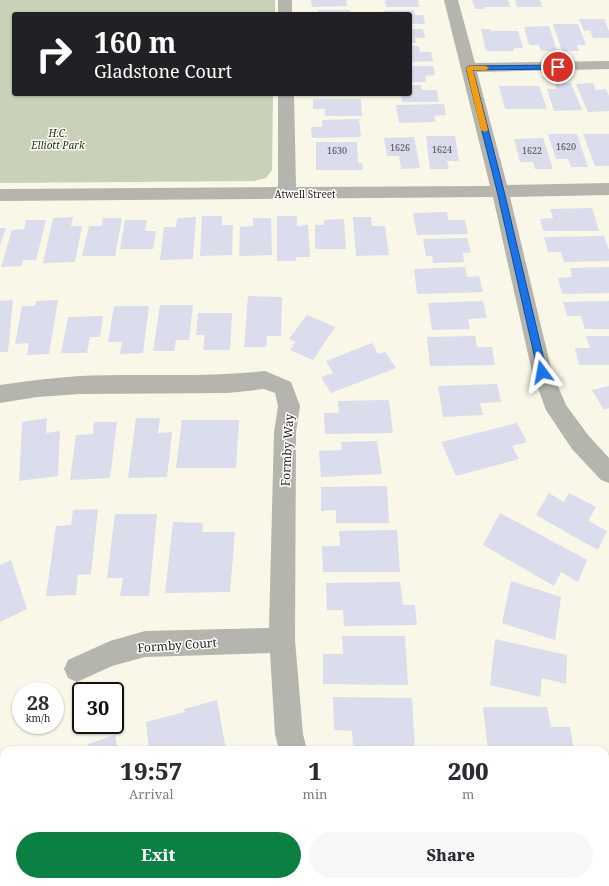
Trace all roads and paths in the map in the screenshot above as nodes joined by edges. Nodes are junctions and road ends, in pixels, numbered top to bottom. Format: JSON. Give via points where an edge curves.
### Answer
{"nodes":[{"id":1,"x":285,"y":0,"type":"edge"},
{"id":2,"x":451,"y":0,"type":"edge"},
{"id":3,"x":285,"y":12,"type":"edge"},
{"id":4,"x":609,"y":65,"type":"edge"},
{"id":5,"x":469,"y":68,"type":"junction"},
{"id":6,"x":286,"y":96,"type":"edge"},
{"id":7,"x":609,"y":189,"type":"edge"},
{"id":8,"x":500,"y":191,"type":"junction"},
{"id":9,"x":287,"y":194,"type":"junction"},
{"id":10,"x":0,"y":195,"type":"edge"},
{"id":11,"x":0,"y":394,"type":"edge"},
{"id":12,"x":609,"y":473,"type":"edge"},
{"id":13,"x":282,"y":640,"type":"junction"},
{"id":14,"x":77,"y":669,"type":"dead end"},
{"id":15,"x":292,"y":746,"type":"edge"}],
"edges":[{"from":1,"to":3,"type":"street"},
{"from":2,"to":5,"type":"street"},
{"from":4,"to":5,"type":"street"},
{"from":5,"to":8,"type":"street"},
{"from":6,"to":9,"type":"street"},
{"from":7,"to":8,"type":"street","name":"Atwell Street"},
{"from":8,"to":9,"type":"street","name":"Atwell Street"},
{"from":8,"to":12,"type":"street","via":[[542,372],[557,410],[580,442]]},
{"from":9,"to":10,"type":"street","name":"Atwell Street"},
{"from":11,"to":13,"type":"street","name":"Formby Way","via":[[80,385],[228,384],[265,380],[284,388],[289,406],[285,432]]},
{"from":13,"to":14,"type":"street","name":"Formby Court","via":[[144,644],[110,654]]},
{"from":13,"to":15,"type":"street","name":"Formby Way"}]}
